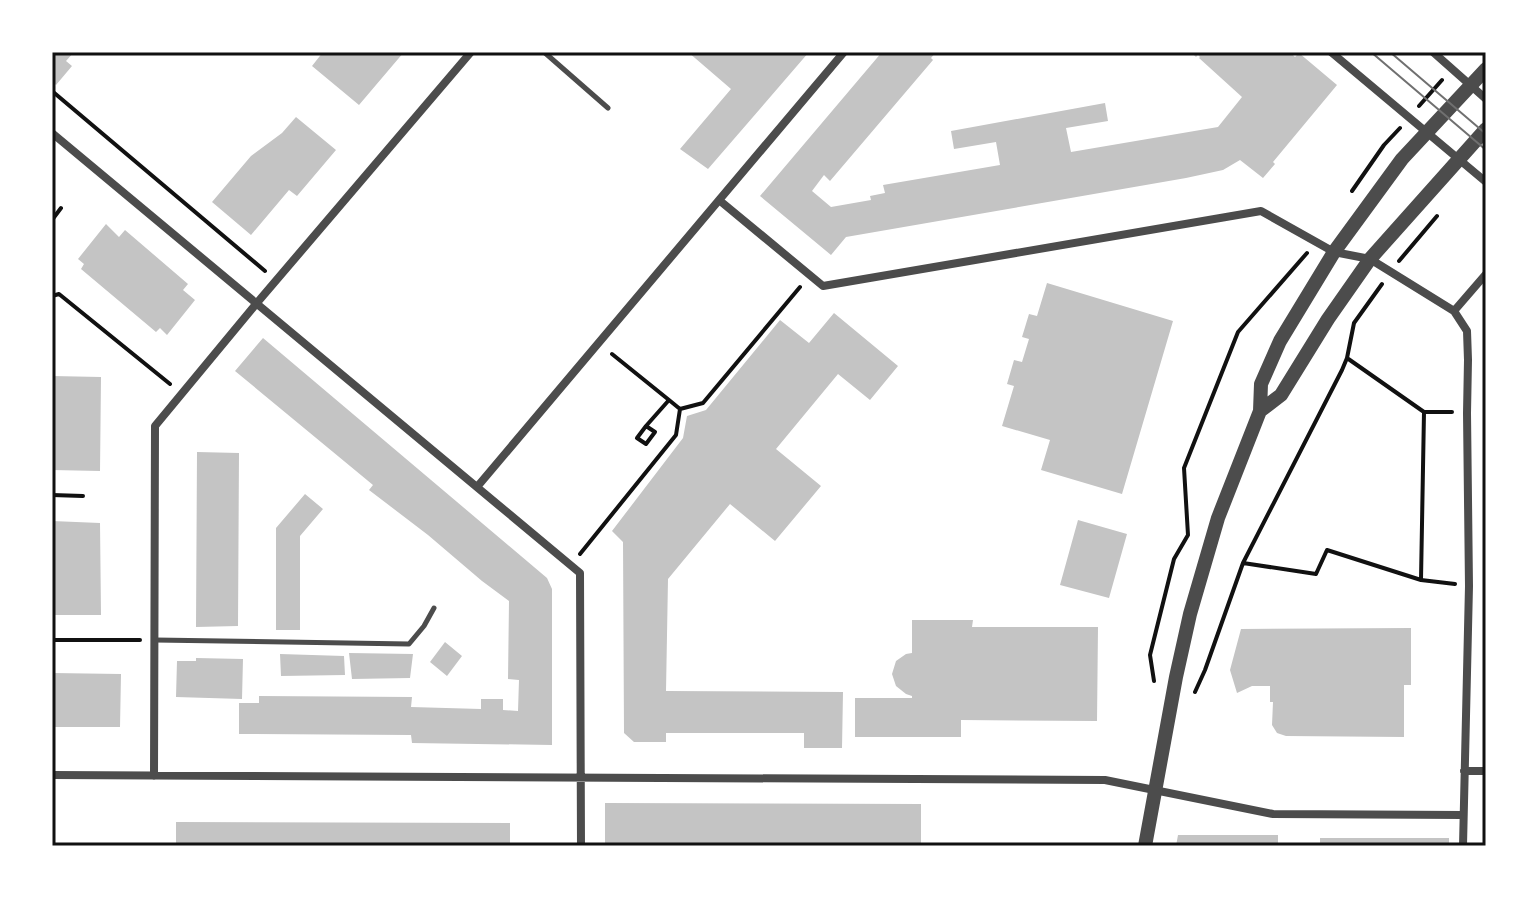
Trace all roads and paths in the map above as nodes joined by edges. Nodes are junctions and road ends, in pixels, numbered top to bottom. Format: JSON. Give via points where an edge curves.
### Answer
{"nodes":[{"id":1,"x":471,"y":52,"type":"edge"},
{"id":2,"x":544,"y":52,"type":"edge"},
{"id":3,"x":844,"y":52,"type":"edge"},
{"id":4,"x":1331,"y":52,"type":"edge"},
{"id":5,"x":1433,"y":52,"type":"edge"},
{"id":6,"x":1486,"y":69,"type":"edge"},
{"id":7,"x":1471,"y":85,"type":"junction"},
{"id":8,"x":52,"y":91,"type":"edge"},
{"id":9,"x":1486,"y":99,"type":"edge"},
{"id":10,"x":608,"y":108,"type":"dead end"},
{"id":11,"x":1486,"y":129,"type":"edge"},
{"id":12,"x":1427,"y":132,"type":"junction"},
{"id":13,"x":52,"y":133,"type":"edge"},
{"id":14,"x":1459,"y":159,"type":"junction"},
{"id":15,"x":1486,"y":182,"type":"edge"},
{"id":16,"x":719,"y":200,"type":"junction"},
{"id":17,"x":61,"y":208,"type":"dead end"},
{"id":18,"x":1444,"y":209,"type":"dead end"},
{"id":19,"x":52,"y":220,"type":"edge"},
{"id":20,"x":1334,"y":252,"type":"junction"},
{"id":21,"x":1370,"y":259,"type":"junction"},
{"id":22,"x":1390,"y":272,"type":"junction"},
{"id":23,"x":1486,"y":274,"type":"edge"},
{"id":24,"x":809,"y":275,"type":"junction"},
{"id":25,"x":276,"y":280,"type":"junction"},
{"id":26,"x":52,"y":296,"type":"edge"},
{"id":27,"x":256,"y":304,"type":"junction"},
{"id":28,"x":1454,"y":311,"type":"junction"},
{"id":29,"x":599,"y":344,"type":"junction"},
{"id":30,"x":1347,"y":358,"type":"junction"},
{"id":31,"x":181,"y":393,"type":"junction"},
{"id":32,"x":669,"y":400,"type":"junction"},
{"id":33,"x":680,"y":409,"type":"junction"},
{"id":34,"x":1260,"y":411,"type":"junction"},
{"id":35,"x":1424,"y":412,"type":"junction"},
{"id":36,"x":1467,"y":413,"type":"junction"},
{"id":37,"x":646,"y":426,"type":"junction"},
{"id":38,"x":477,"y":487,"type":"junction"},
{"id":39,"x":52,"y":495,"type":"edge"},
{"id":40,"x":83,"y":496,"type":"dead end"},
{"id":41,"x":1243,"y":563,"type":"junction"},
{"id":42,"x":570,"y":566,"type":"junction"},
{"id":43,"x":1421,"y":580,"type":"junction"},
{"id":44,"x":1469,"y":586,"type":"junction"},
{"id":45,"x":434,"y":608,"type":"dead end"},
{"id":46,"x":52,"y":640,"type":"edge"},
{"id":47,"x":155,"y":640,"type":"junction"},
{"id":48,"x":1192,"y":699,"type":"dead end"},
{"id":49,"x":1464,"y":771,"type":"junction"},
{"id":50,"x":1486,"y":771,"type":"edge"},
{"id":51,"x":52,"y":775,"type":"edge"},
{"id":52,"x":154,"y":776,"type":"junction"},
{"id":53,"x":581,"y":778,"type":"junction"},
{"id":54,"x":1155,"y":790,"type":"junction"},
{"id":55,"x":1463,"y":815,"type":"junction"},
{"id":56,"x":581,"y":846,"type":"edge"},
{"id":57,"x":1145,"y":846,"type":"edge"},
{"id":58,"x":1463,"y":846,"type":"edge"}],
"edges":[{"from":1,"to":25,"type":"street"},
{"from":2,"to":10,"type":"lane"},
{"from":3,"to":16,"type":"street"},
{"from":4,"to":12,"type":"street"},
{"from":5,"to":7,"type":"street"},
{"from":6,"to":7,"type":"street"},
{"from":7,"to":9,"type":"street"},
{"from":7,"to":12,"type":"street"},
{"from":8,"to":25,"type":"path"},
{"from":11,"to":14,"type":"street"},
{"from":12,"to":14,"type":"street"},
{"from":12,"to":20,"type":"street"},
{"from":13,"to":27,"type":"street"},
{"from":14,"to":15,"type":"street"},
{"from":14,"to":21,"type":"street"},
{"from":16,"to":24,"type":"street"},
{"from":16,"to":29,"type":"street"},
{"from":17,"to":19,"type":"path"},
{"from":18,"to":22,"type":"path"},
{"from":20,"to":21,"type":"street"},
{"from":20,"to":24,"type":"street","via":[[1261,211],[823,286]]},
{"from":20,"to":34,"type":"street","via":[[1280,341],[1261,384]]},
{"from":21,"to":22,"type":"street"},
{"from":21,"to":34,"type":"street","via":[[1281,395]]},
{"from":22,"to":28,"type":"street"},
{"from":22,"to":30,"type":"path","via":[[1354,323]]},
{"from":23,"to":28,"type":"street"},
{"from":24,"to":33,"type":"path","via":[[703,403]]},
{"from":25,"to":27,"type":"street"},
{"from":26,"to":31,"type":"path","via":[[59,294]]},
{"from":27,"to":31,"type":"street"},
{"from":27,"to":38,"type":"street"},
{"from":28,"to":36,"type":"street","via":[[1467,331]]},
{"from":29,"to":32,"type":"path"},
{"from":29,"to":38,"type":"street"},
{"from":30,"to":35,"type":"path"},
{"from":30,"to":41,"type":"path"},
{"from":31,"to":47,"type":"street","via":[[155,426]]},
{"from":32,"to":33,"type":"path"},
{"from":32,"to":37,"type":"path"},
{"from":33,"to":42,"type":"path","via":[[676,435]]},
{"from":34,"to":54,"type":"street","via":[[1218,518],[1190,614]]},
{"from":35,"to":36,"type":"path"},
{"from":35,"to":43,"type":"path"},
{"from":36,"to":44,"type":"street"},
{"from":37,"to":37,"type":"path","via":[[637,438],[646,444],[655,432]]},
{"from":38,"to":42,"type":"street"},
{"from":39,"to":40,"type":"path"},
{"from":41,"to":43,"type":"path","via":[[1316,574],[1327,550]]},
{"from":41,"to":48,"type":"path"},
{"from":42,"to":53,"type":"street","via":[[580,573]]},
{"from":43,"to":44,"type":"path"},
{"from":44,"to":49,"type":"street"},
{"from":45,"to":47,"type":"lane","via":[[409,644]]},
{"from":46,"to":47,"type":"path"},
{"from":47,"to":52,"type":"street"},
{"from":49,"to":50,"type":"street"},
{"from":49,"to":55,"type":"street"},
{"from":51,"to":52,"type":"street"},
{"from":52,"to":53,"type":"street"},
{"from":53,"to":54,"type":"street","via":[[1105,780]]},
{"from":53,"to":56,"type":"street"},
{"from":54,"to":55,"type":"street","via":[[1273,814]]},
{"from":54,"to":57,"type":"street"},
{"from":55,"to":58,"type":"street"}]}
